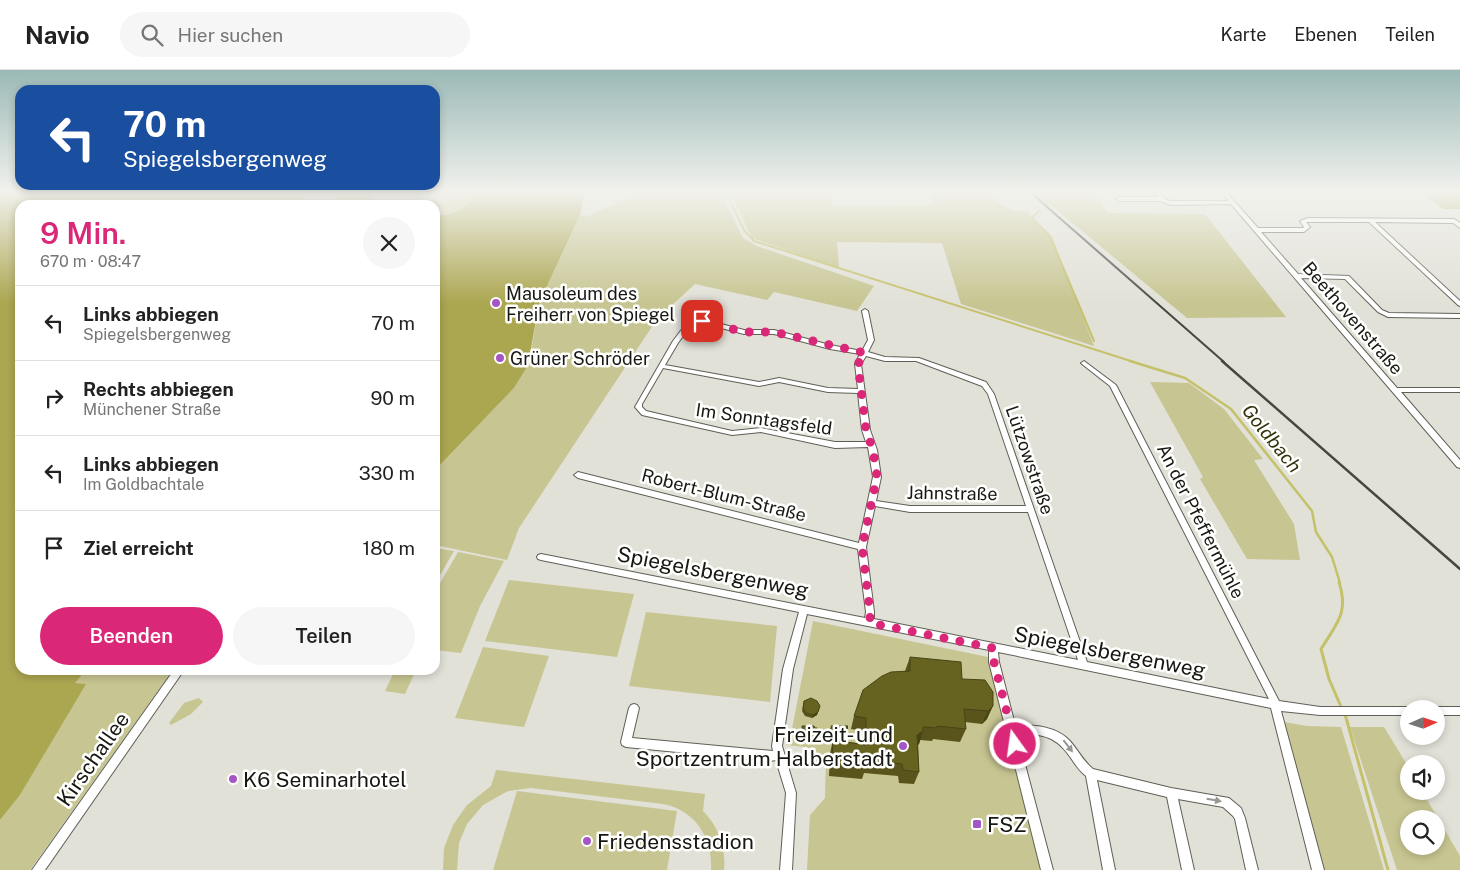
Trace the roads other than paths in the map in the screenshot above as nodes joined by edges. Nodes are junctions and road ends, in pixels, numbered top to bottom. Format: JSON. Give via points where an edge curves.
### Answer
{"nodes":[{"id":1,"x":1305,"y":229,"type":"edge"},
{"id":2,"x":1380,"y":229,"type":"edge"},
{"id":3,"x":1256,"y":230,"type":"joint"},
{"id":4,"x":1297,"y":276,"type":"junction"},
{"id":5,"x":1460,"y":304,"type":"edge"},
{"id":6,"x":866,"y":311,"type":"dead end"},
{"id":7,"x":1460,"y":316,"type":"edge"},
{"id":8,"x":865,"y":353,"type":"junction"},
{"id":9,"x":1084,"y":363,"type":"dead end"},
{"id":10,"x":661,"y":366,"type":"junction"},
{"id":11,"x":1395,"y":390,"type":"junction"},
{"id":12,"x":1460,"y":390,"type":"edge"},
{"id":13,"x":861,"y":391,"type":"junction"},
{"id":14,"x":870,"y":444,"type":"junction"},
{"id":15,"x":1449,"y":452,"type":"junction"},
{"id":16,"x":1460,"y":452,"type":"edge"},
{"id":17,"x":1460,"y":465,"type":"edge"},
{"id":18,"x":578,"y":475,"type":"dead end"},
{"id":19,"x":873,"y":503,"type":"junction"},
{"id":20,"x":1031,"y":509,"type":"junction"},
{"id":21,"x":862,"y":547,"type":"junction"},
{"id":22,"x":541,"y":557,"type":"dead end"},
{"id":23,"x":804,"y":609,"type":"junction"},
{"id":24,"x":870,"y":623,"type":"junction"},
{"id":25,"x":993,"y":648,"type":"junction"},
{"id":26,"x":1084,"y":665,"type":"junction"},
{"id":27,"x":175,"y":675,"type":"edge"},
{"id":28,"x":1275,"y":705,"type":"junction"},
{"id":29,"x":634,"y":708,"type":"dead end"},
{"id":30,"x":1400,"y":711,"type":"edge"},
{"id":31,"x":1445,"y":711,"type":"edge"},
{"id":32,"x":1460,"y":711,"type":"edge"},
{"id":33,"x":1012,"y":730,"type":"junction"},
{"id":34,"x":779,"y":755,"type":"junction"},
{"id":35,"x":1091,"y":775,"type":"junction"},
{"id":36,"x":1171,"y":793,"type":"junction"},
{"id":37,"x":38,"y":870,"type":"edge"},
{"id":38,"x":786,"y":870,"type":"edge"},
{"id":39,"x":1047,"y":870,"type":"edge"},
{"id":40,"x":1109,"y":870,"type":"edge"},
{"id":41,"x":1188,"y":870,"type":"edge"},
{"id":42,"x":1252,"y":870,"type":"edge"},
{"id":43,"x":1318,"y":870,"type":"edge"}],
"edges":[{"from":1,"to":3,"type":"street"},
{"from":2,"to":5,"type":"street"},
{"from":3,"to":4,"type":"street","name":"Beethovenstraße"},
{"from":4,"to":7,"type":"street","via":[[1347,277],[1380,311],[1388,315]]},
{"from":4,"to":11,"type":"street","name":"Beethovenstraße"},
{"from":6,"to":8,"type":"street","via":[[871,340]]},
{"from":8,"to":10,"type":"street","name":"Lützowstraße","via":[[774,332],[744,332],[702,321],[688,325]]},
{"from":8,"to":13,"type":"street","via":[[858,364]]},
{"from":8,"to":20,"type":"street","name":"Lützowstraße","via":[[885,359],[917,359],[989,388]]},
{"from":9,"to":28,"type":"street","name":"An der Pfeffermühle","via":[[1113,385]]},
{"from":10,"to":13,"type":"street","name":"Im Sonntagsfeld","via":[[759,384],[779,380],[828,390]]},
{"from":10,"to":14,"type":"street","name":"Im Sonntagsfeld","via":[[638,404],[644,413],[732,433],[762,430],[835,445]]},
{"from":11,"to":12,"type":"street"},
{"from":11,"to":15,"type":"street","name":"Beethovenstraße"},
{"from":13,"to":14,"type":"street"},
{"from":14,"to":19,"type":"street","via":[[877,477]]},
{"from":15,"to":16,"type":"street"},
{"from":15,"to":17,"type":"street","name":"Beethovenstraße"},
{"from":18,"to":21,"type":"street","name":"Robert-Blum-Straße"},
{"from":19,"to":20,"type":"street","name":"Jahnstraße","via":[[910,509]]},
{"from":19,"to":21,"type":"street"},
{"from":20,"to":26,"type":"street","name":"Lützowstraße"},
{"from":21,"to":24,"type":"street"},
{"from":22,"to":23,"type":"street","name":"Spiegelsbergenweg"},
{"from":23,"to":24,"type":"street","name":"Spiegelsbergenweg"},
{"from":23,"to":34,"type":"street","via":[[788,669],[778,739]]},
{"from":24,"to":25,"type":"street","name":"Spiegelsbergenweg"},
{"from":25,"to":26,"type":"street","name":"Spiegelsbergenweg"},
{"from":25,"to":33,"type":"street"},
{"from":26,"to":28,"type":"street","name":"Spiegelsbergenweg"},
{"from":27,"to":37,"type":"street","name":"Kirschallee"},
{"from":28,"to":30,"type":"street","name":"Spiegelsbergenweg","via":[[1309,710]]},
{"from":28,"to":43,"type":"street","name":"An der Pfeffermühle"},
{"from":29,"to":34,"type":"street","via":[[626,742]]},
{"from":31,"to":32,"type":"street"},
{"from":33,"to":35,"type":"street","one_way":true,"via":[[1043,731],[1059,736]]},
{"from":33,"to":39,"type":"street"},
{"from":34,"to":38,"type":"street","via":[[791,793]]},
{"from":35,"to":36,"type":"street"},
{"from":35,"to":40,"type":"street"},
{"from":36,"to":41,"type":"street"},
{"from":36,"to":42,"type":"street","one_way":true,"via":[[1225,802],[1231,806],[1240,818]]}]}
